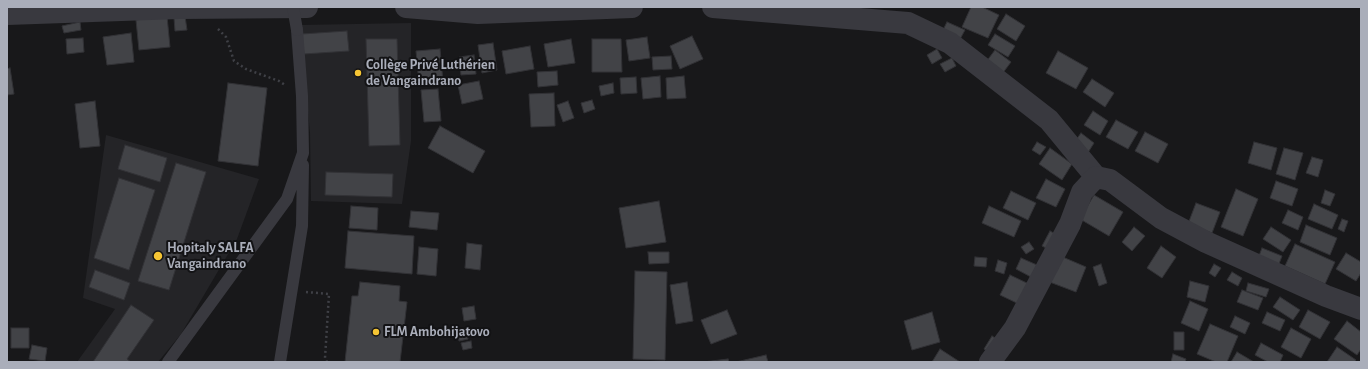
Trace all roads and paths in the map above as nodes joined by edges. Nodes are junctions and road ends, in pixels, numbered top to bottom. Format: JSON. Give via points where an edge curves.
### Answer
{"nodes":[{"id":1,"x":293,"y":7,"type":"edge"},
{"id":2,"x":307,"y":7,"type":"edge"},
{"id":3,"x":406,"y":7,"type":"edge"},
{"id":4,"x":632,"y":7,"type":"edge"},
{"id":5,"x":713,"y":7,"type":"edge"},
{"id":6,"x":199,"y":8,"type":"junction"},
{"id":7,"x":15,"y":12,"type":"edge"},
{"id":8,"x":302,"y":96,"type":"junction"},
{"id":9,"x":303,"y":153,"type":"junction"},
{"id":10,"x":1096,"y":177,"type":"junction"},
{"id":11,"x":292,"y":290,"type":"junction"},
{"id":12,"x":1361,"y":309,"type":"edge"},
{"id":13,"x":168,"y":362,"type":"edge"},
{"id":14,"x":280,"y":362,"type":"edge"},
{"id":15,"x":327,"y":362,"type":"edge"},
{"id":16,"x":990,"y":362,"type":"edge"}],
"edges":[{"from":1,"to":8,"type":"lane","bridge":true},
{"from":2,"to":6,"type":"street"},
{"from":3,"to":4,"type":"street","via":[[478,13]]},
{"from":5,"to":10,"type":"street","via":[[908,23],[950,43],[1049,120]]},
{"from":6,"to":7,"type":"street"},
{"from":6,"to":8,"type":"path","via":[[226,37],[234,61],[246,69],[279,81]]},
{"from":8,"to":9,"type":"lane"},
{"from":9,"to":11,"type":"lane","via":[[302,226]]},
{"from":9,"to":13,"type":"lane","via":[[287,199]]},
{"from":10,"to":12,"type":"street","via":[[1110,180],[1161,218],[1206,242]]},
{"from":10,"to":16,"type":"street","via":[[1082,192],[1070,224],[1014,328]]},
{"from":11,"to":14,"type":"lane"},
{"from":11,"to":15,"type":"path","via":[[329,294],[325,358]]}]}
